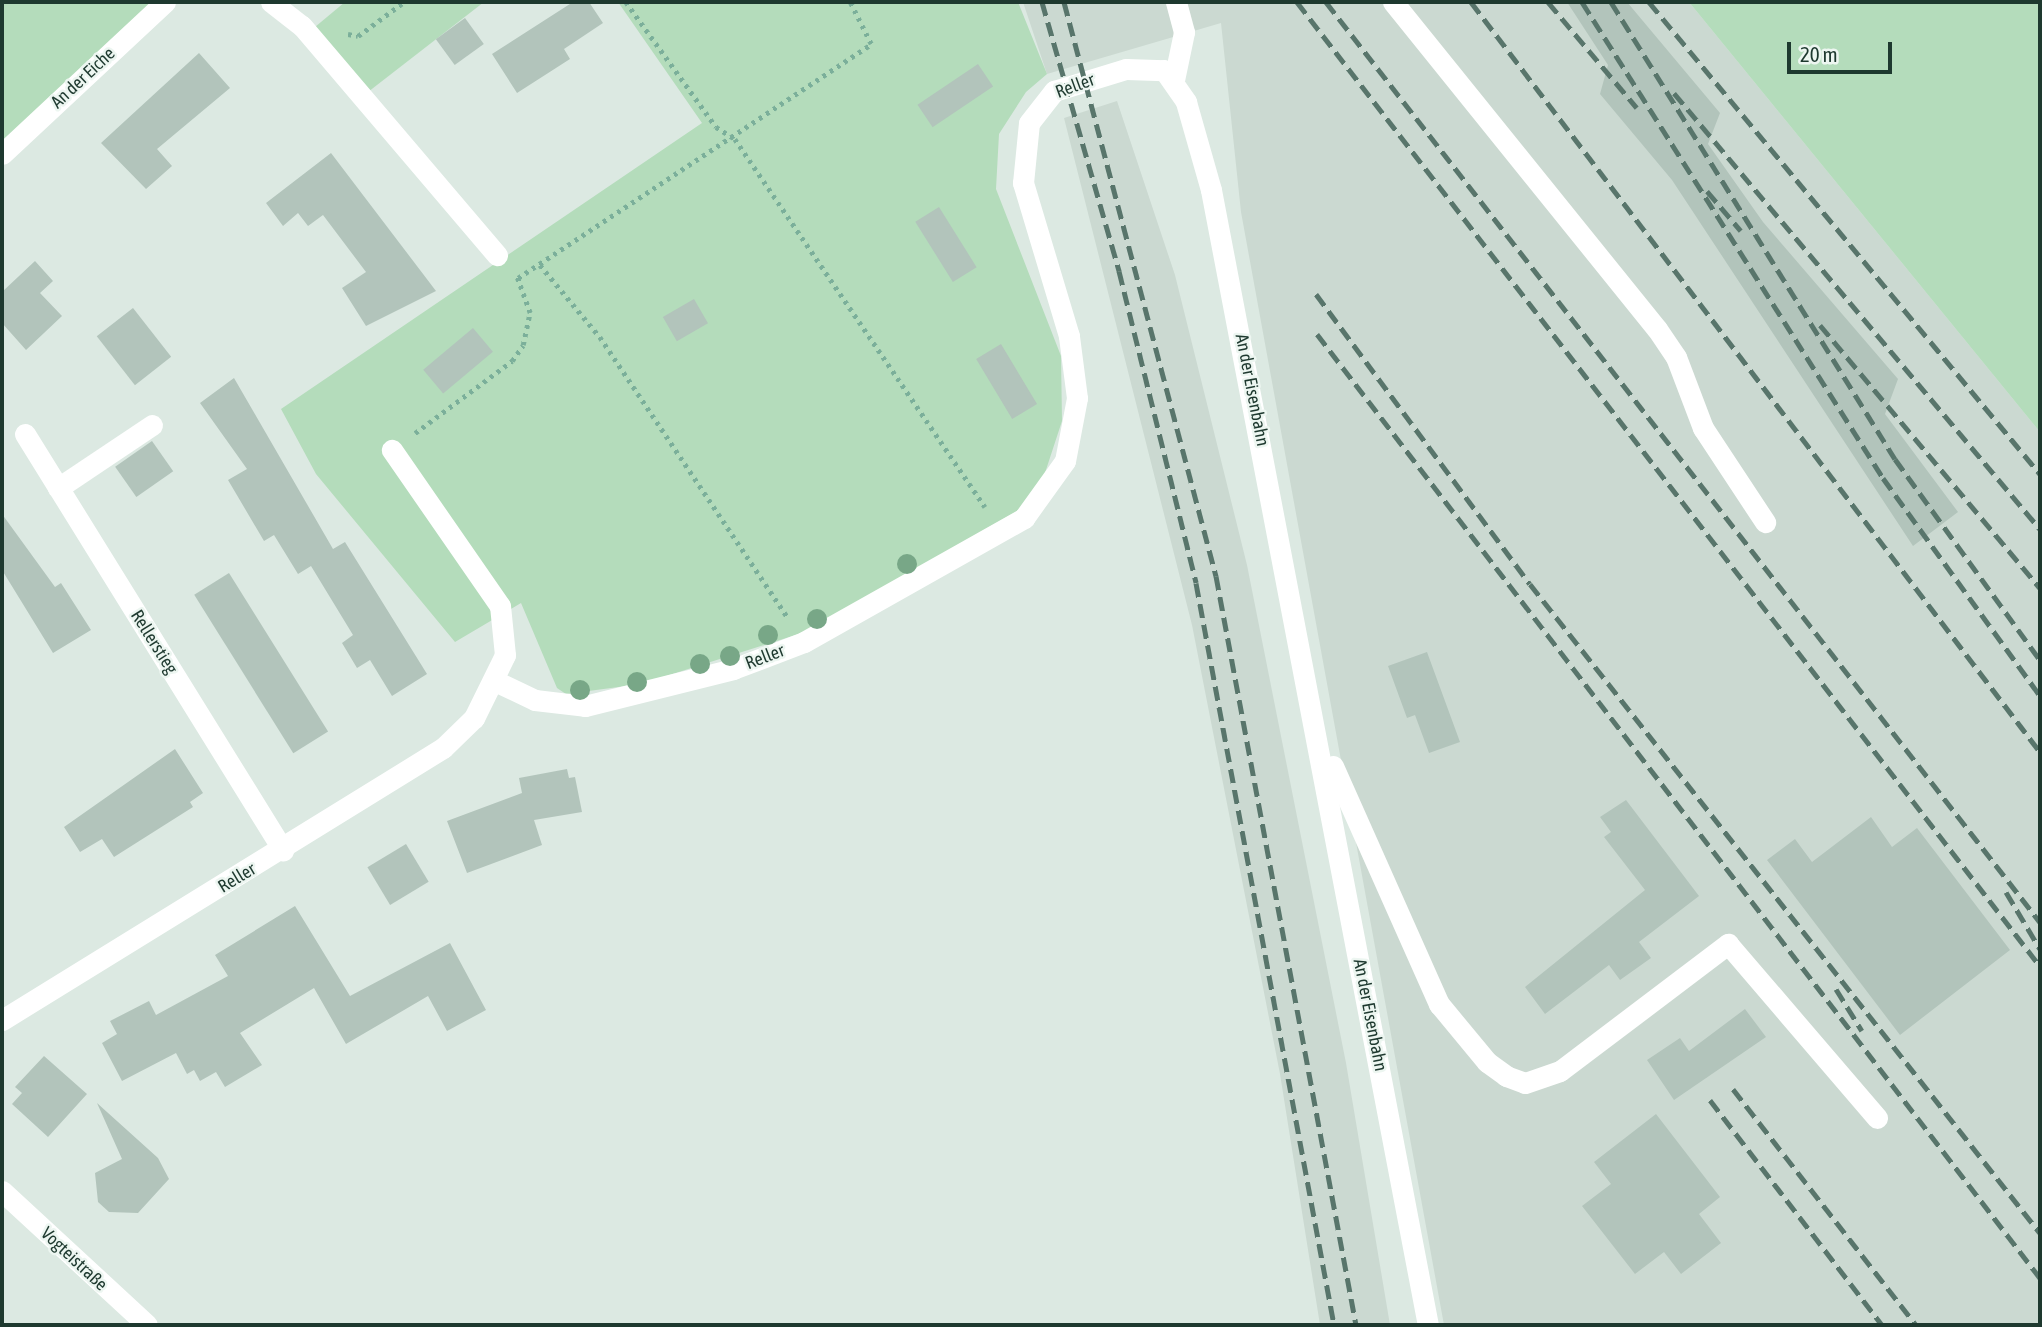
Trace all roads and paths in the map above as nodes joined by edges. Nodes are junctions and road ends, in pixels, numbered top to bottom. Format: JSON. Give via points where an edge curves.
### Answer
{"nodes":[{"id":1,"x":165,"y":2,"type":"edge"},
{"id":2,"x":271,"y":2,"type":"edge"},
{"id":3,"x":404,"y":2,"type":"edge"},
{"id":4,"x":626,"y":2,"type":"edge"},
{"id":5,"x":850,"y":2,"type":"edge"},
{"id":6,"x":1176,"y":2,"type":"edge"},
{"id":7,"x":1393,"y":2,"type":"edge"},
{"id":8,"x":302,"y":26,"type":"junction"},
{"id":9,"x":1174,"y":80,"type":"junction"},
{"id":10,"x":735,"y":139,"type":"junction"},
{"id":11,"x":2,"y":154,"type":"edge"},
{"id":12,"x":496,"y":255,"type":"joint"},
{"id":13,"x":540,"y":265,"type":"junction"},
{"id":14,"x":518,"y":278,"type":"junction"},
{"id":15,"x":152,"y":425,"type":"dead end"},
{"id":16,"x":25,"y":435,"type":"dead end"},
{"id":17,"x":392,"y":450,"type":"joint"},
{"id":18,"x":58,"y":488,"type":"junction"},
{"id":19,"x":1765,"y":522,"type":"dead end"},
{"id":20,"x":1004,"y":533,"type":"junction"},
{"id":21,"x":804,"y":642,"type":"junction"},
{"id":22,"x":497,"y":682,"type":"junction"},
{"id":23,"x":1312,"y":705,"type":"junction"},
{"id":24,"x":283,"y":850,"type":"junction"},
{"id":25,"x":2,"y":1020,"type":"edge"},
{"id":26,"x":1877,"y":1118,"type":"dead end"},
{"id":27,"x":2,"y":1191,"type":"edge"},
{"id":28,"x":147,"y":1325,"type":"edge"},
{"id":29,"x":1428,"y":1325,"type":"edge"}],
"edges":[{"from":1,"to":11,"type":"street","name":"An der Eiche"},
{"from":2,"to":8,"type":"street"},
{"from":3,"to":8,"type":"path","via":[[358,36]]},
{"from":4,"to":10,"type":"path","via":[[716,127]]},
{"from":5,"to":10,"type":"path","via":[[871,44]]},
{"from":6,"to":9,"type":"street","via":[[1184,32]]},
{"from":7,"to":19,"type":"street","via":[[1657,329],[1676,357],[1703,429]]},
{"from":8,"to":12,"type":"street"},
{"from":9,"to":20,"type":"street","name":"Reller","via":[[1153,66],[1088,80],[1044,97],[1029,123],[1023,183],[1069,336],[1076,423],[1056,481]]},
{"from":9,"to":23,"type":"street","name":"An der Eisenbahn","via":[[1211,190]]},
{"from":10,"to":13,"type":"path"},
{"from":10,"to":20,"type":"path"},
{"from":12,"to":14,"type":"path"},
{"from":13,"to":14,"type":"path"},
{"from":13,"to":21,"type":"path","via":[[600,337]]},
{"from":14,"to":17,"type":"path","via":[[530,328],[512,361]]},
{"from":15,"to":18,"type":"street"},
{"from":16,"to":18,"type":"street","name":"Rellerstieg"},
{"from":17,"to":22,"type":"street","via":[[500,606],[506,633]]},
{"from":18,"to":24,"type":"street","name":"Rellerstieg"},
{"from":20,"to":21,"type":"street","name":"Reller"},
{"from":21,"to":22,"type":"street","name":"Reller","via":[[662,690],[585,706],[536,701]]},
{"from":22,"to":24,"type":"street","name":"Reller","via":[[474,718],[443,748]]},
{"from":23,"to":26,"type":"street","name":"An der Eisenbahn","via":[[1363,841],[1421,969],[1460,1034],[1507,1076],[1525,1083],[1544,1080],[1728,944]]},
{"from":23,"to":29,"type":"street","name":"An der Eisenbahn"},
{"from":24,"to":25,"type":"street","name":"Reller"},
{"from":27,"to":28,"type":"street","name":"Vogteistraße"}]}
